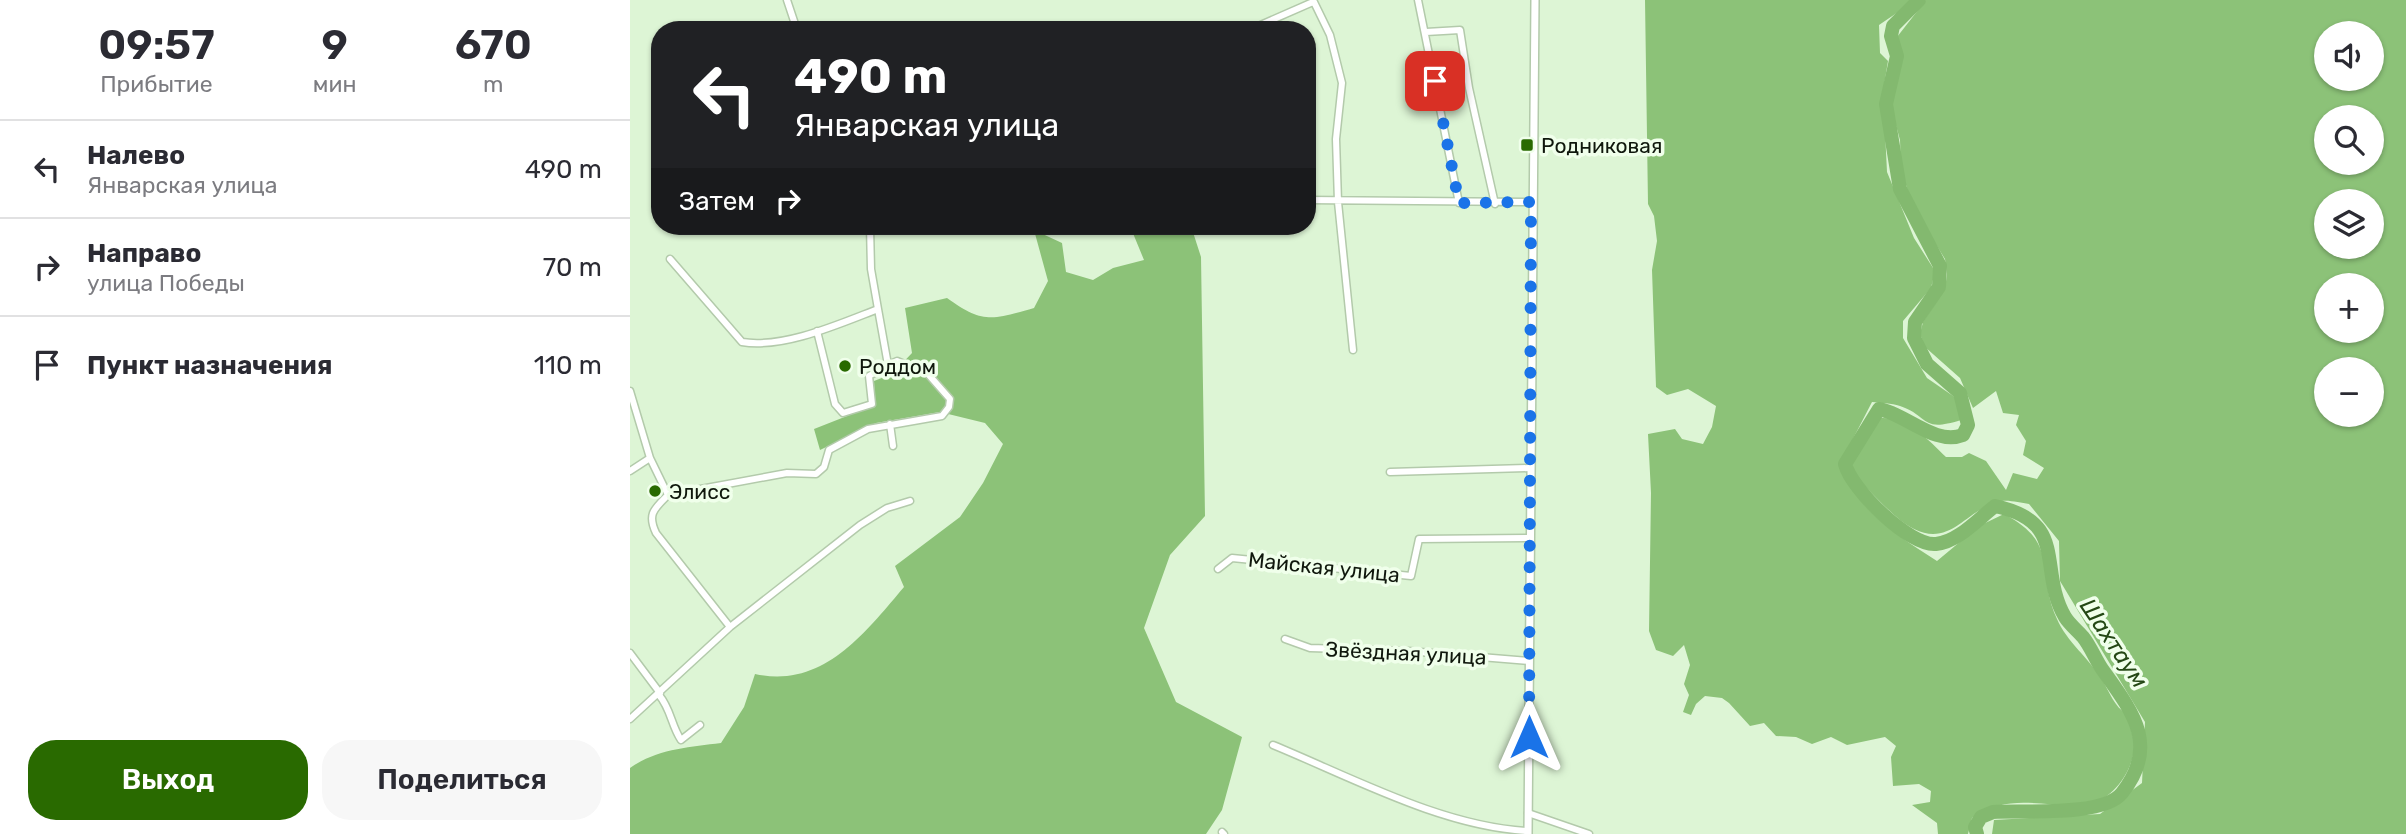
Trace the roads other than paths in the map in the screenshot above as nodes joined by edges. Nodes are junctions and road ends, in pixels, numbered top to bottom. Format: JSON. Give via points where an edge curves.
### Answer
{"nodes":[{"id":1,"x":787,"y":0,"type":"edge"},
{"id":2,"x":1418,"y":0,"type":"edge"},
{"id":3,"x":1535,"y":0,"type":"edge"},
{"id":4,"x":1313,"y":1,"type":"edge"},
{"id":5,"x":794,"y":21,"type":"edge"},
{"id":6,"x":1269,"y":21,"type":"edge"},
{"id":7,"x":1426,"y":32,"type":"junction"},
{"id":8,"x":1316,"y":201,"type":"edge"},
{"id":9,"x":1338,"y":202,"type":"junction"},
{"id":10,"x":1531,"y":202,"type":"junction"},
{"id":11,"x":1459,"y":203,"type":"junction"},
{"id":12,"x":1495,"y":204,"type":"junction"},
{"id":13,"x":870,"y":235,"type":"edge"},
{"id":14,"x":670,"y":259,"type":"dead end"},
{"id":15,"x":878,"y":309,"type":"junction"},
{"id":16,"x":817,"y":331,"type":"junction"},
{"id":17,"x":1353,"y":349,"type":"dead end"},
{"id":18,"x":888,"y":365,"type":"junction"},
{"id":19,"x":630,"y":391,"type":"edge"},
{"id":20,"x":890,"y":424,"type":"junction"},
{"id":21,"x":892,"y":446,"type":"dead end"},
{"id":22,"x":650,"y":458,"type":"junction"},
{"id":23,"x":1530,"y":468,"type":"junction"},
{"id":24,"x":630,"y":471,"type":"edge"},
{"id":25,"x":1390,"y":472,"type":"dead end"},
{"id":26,"x":668,"y":495,"type":"junction"},
{"id":27,"x":911,"y":501,"type":"dead end"},
{"id":28,"x":1530,"y":538,"type":"junction"},
{"id":29,"x":1218,"y":569,"type":"dead end"},
{"id":30,"x":730,"y":627,"type":"junction"},
{"id":31,"x":1285,"y":639,"type":"dead end"},
{"id":32,"x":630,"y":653,"type":"edge"},
{"id":33,"x":1529,"y":661,"type":"junction"},
{"id":34,"x":659,"y":694,"type":"junction"},
{"id":35,"x":630,"y":719,"type":"edge"},
{"id":36,"x":700,"y":724,"type":"dead end"},
{"id":37,"x":1273,"y":745,"type":"dead end"},
{"id":38,"x":1528,"y":813,"type":"junction"},
{"id":39,"x":1528,"y":832,"type":"edge"},
{"id":40,"x":1589,"y":834,"type":"edge"}],
"edges":[{"from":1,"to":5,"type":"street"},
{"from":2,"to":7,"type":"street"},
{"from":3,"to":10,"type":"street"},
{"from":4,"to":6,"type":"street"},
{"from":4,"to":9,"type":"street","via":[[1330,35],[1342,83],[1336,139]]},
{"from":7,"to":11,"type":"street"},
{"from":7,"to":12,"type":"street","via":[[1460,30]]},
{"from":8,"to":9,"type":"street"},
{"from":9,"to":11,"type":"street"},
{"from":9,"to":17,"type":"street"},
{"from":10,"to":12,"type":"street"},
{"from":10,"to":23,"type":"street"},
{"from":11,"to":12,"type":"street"},
{"from":13,"to":15,"type":"street"},
{"from":14,"to":16,"type":"street","via":[[742,342],[757,345]]},
{"from":15,"to":16,"type":"street"},
{"from":15,"to":18,"type":"street"},
{"from":16,"to":18,"type":"street","via":[[835,404],[843,413],[872,404],[869,376]]},
{"from":18,"to":20,"type":"street","via":[[897,361],[928,374],[950,399],[942,416]]},
{"from":19,"to":22,"type":"street"},
{"from":20,"to":21,"type":"street"},
{"from":20,"to":26,"type":"street","via":[[868,429],[829,450],[824,467],[816,474],[787,473]]},
{"from":22,"to":24,"type":"street"},
{"from":22,"to":26,"type":"street"},
{"from":23,"to":25,"type":"street"},
{"from":23,"to":28,"type":"street"},
{"from":26,"to":30,"type":"street","via":[[651,511],[652,526]]},
{"from":27,"to":30,"type":"street","via":[[887,508],[860,525]]},
{"from":28,"to":29,"type":"street","name":"Майская улица","via":[[1419,538],[1411,576],[1232,558]]},
{"from":28,"to":33,"type":"street"},
{"from":30,"to":34,"type":"street"},
{"from":31,"to":33,"type":"street","name":"Звёздная улица","via":[[1310,648]]},
{"from":32,"to":34,"type":"street"},
{"from":33,"to":38,"type":"street"},
{"from":34,"to":35,"type":"street"},
{"from":34,"to":36,"type":"street","via":[[670,708],[672,726],[681,740]]},
{"from":37,"to":39,"type":"street","via":[[1429,809],[1502,830]]},
{"from":38,"to":39,"type":"street"},
{"from":38,"to":40,"type":"street"}]}
